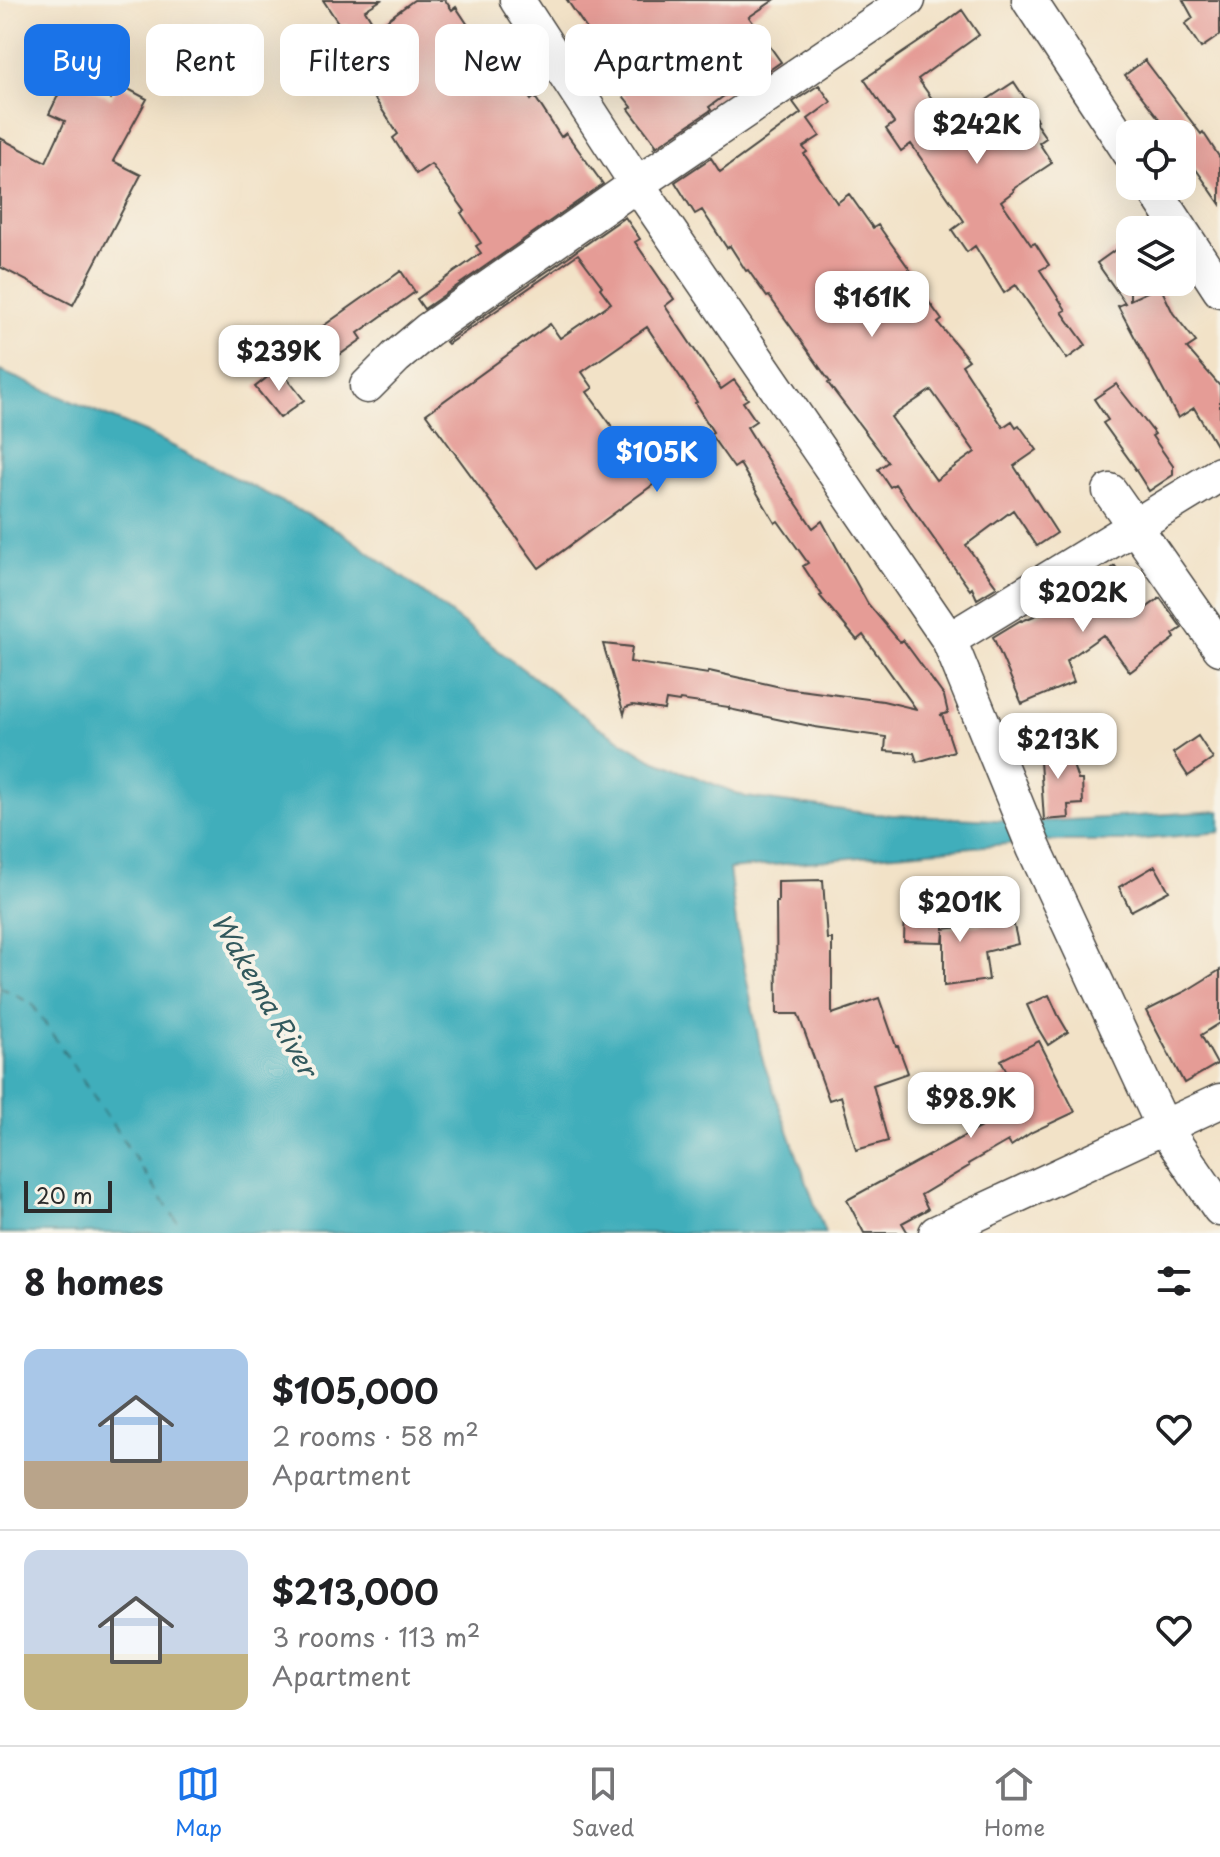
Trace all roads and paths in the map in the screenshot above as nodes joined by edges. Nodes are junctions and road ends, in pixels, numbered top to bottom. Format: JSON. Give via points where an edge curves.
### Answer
{"nodes":[{"id":1,"x":517,"y":0,"type":"edge"},
{"id":2,"x":908,"y":0,"type":"edge"},
{"id":3,"x":1029,"y":0,"type":"edge"},
{"id":4,"x":1116,"y":132,"type":"edge"},
{"id":5,"x":637,"y":184,"type":"junction"},
{"id":6,"x":1196,"y":254,"type":"edge"},
{"id":7,"x":1220,"y":290,"type":"edge"},
{"id":8,"x":367,"y":386,"type":"dead end"},
{"id":9,"x":1220,"y":474,"type":"edge"},
{"id":10,"x":1110,"y":491,"type":"dead end"},
{"id":11,"x":1135,"y":526,"type":"junction"},
{"id":12,"x":949,"y":640,"type":"junction"},
{"id":13,"x":1220,"y":648,"type":"edge"},
{"id":14,"x":1220,"y":1101,"type":"edge"},
{"id":15,"x":1163,"y":1126,"type":"junction"},
{"id":16,"x":1220,"y":1209,"type":"edge"},
{"id":17,"x":936,"y":1233,"type":"edge"}],
"edges":[{"from":1,"to":5,"type":"street"},
{"from":2,"to":5,"type":"street"},
{"from":3,"to":4,"type":"street"},
{"from":5,"to":8,"type":"street","via":[[428,330]]},
{"from":5,"to":12,"type":"street"},
{"from":6,"to":7,"type":"street"},
{"from":9,"to":11,"type":"street"},
{"from":10,"to":11,"type":"street"},
{"from":11,"to":12,"type":"street"},
{"from":11,"to":13,"type":"street"},
{"from":12,"to":15,"type":"street","via":[[1029,834]]},
{"from":14,"to":15,"type":"street"},
{"from":15,"to":16,"type":"street"},
{"from":15,"to":17,"type":"street"}]}
